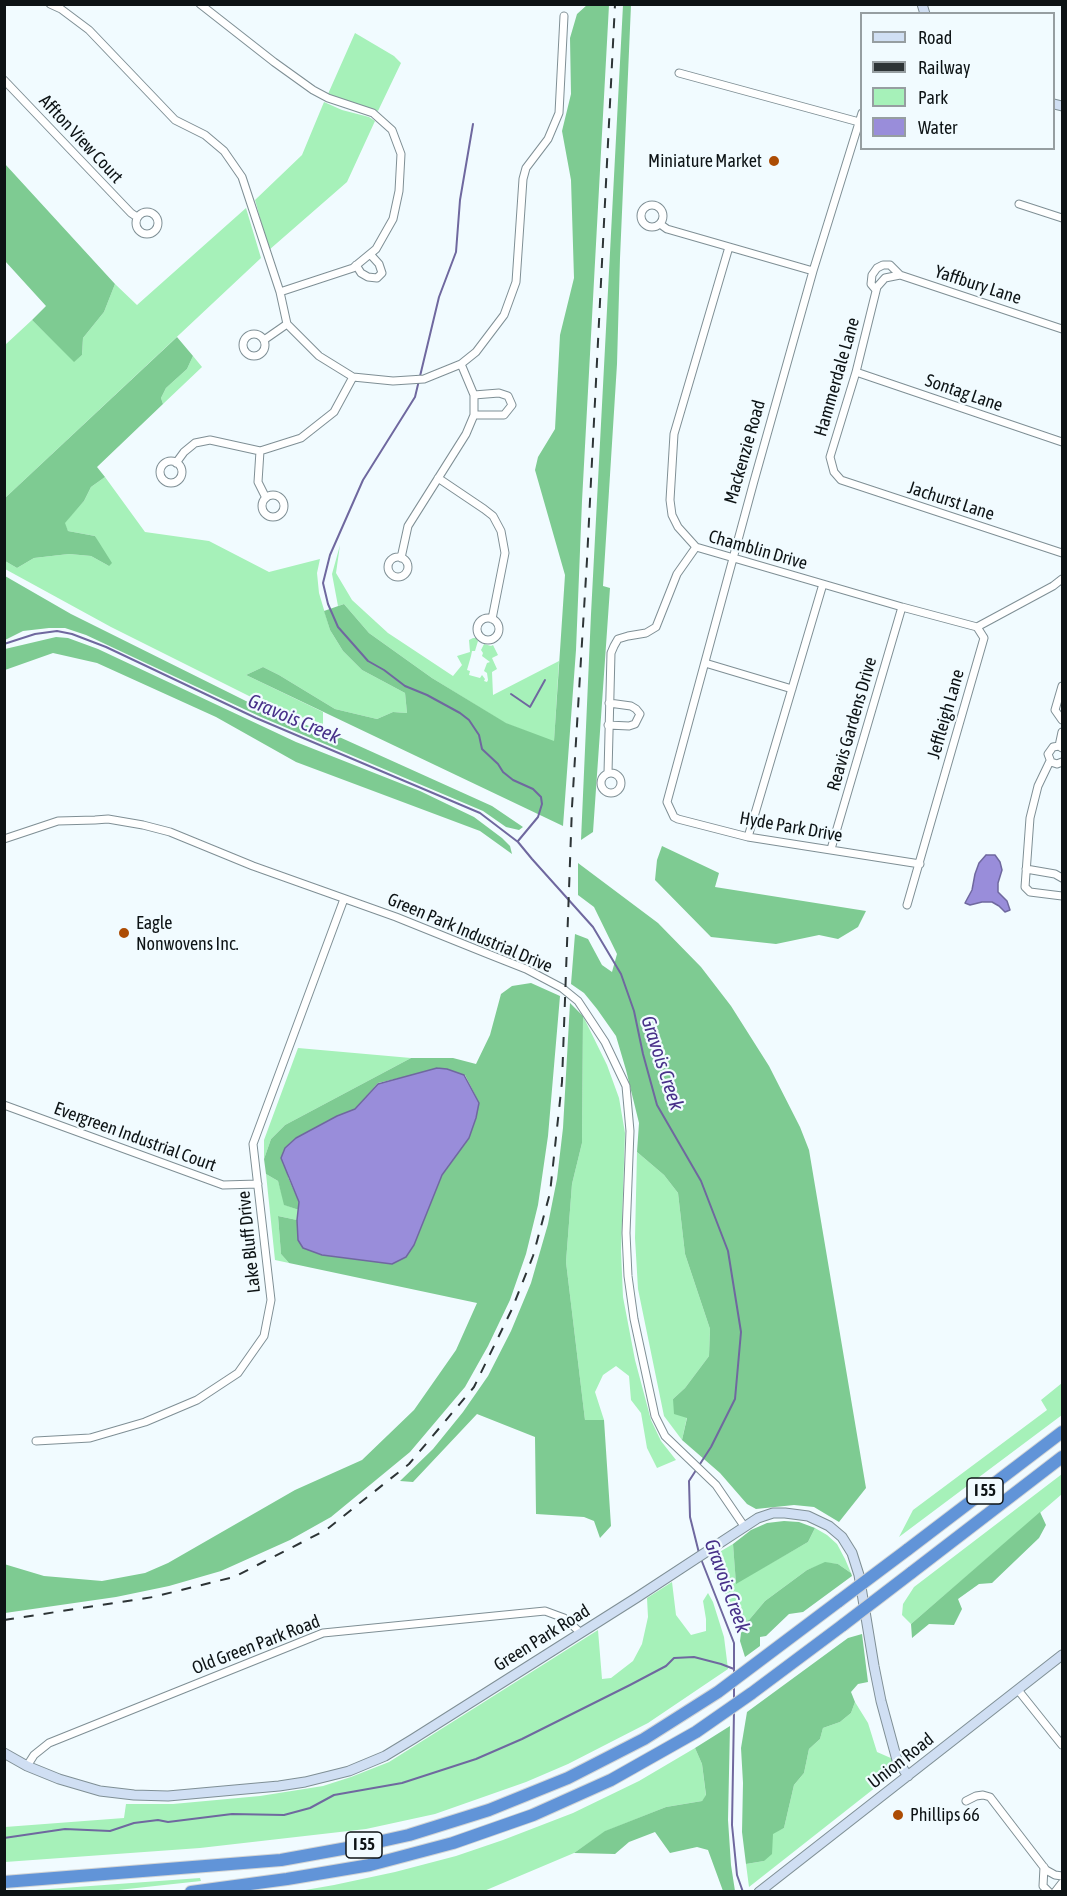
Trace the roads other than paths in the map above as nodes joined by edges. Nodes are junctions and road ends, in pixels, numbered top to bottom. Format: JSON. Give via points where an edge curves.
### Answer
{"nodes":[{"id":1,"x":50,"y":4,"type":"edge"},
{"id":2,"x":200,"y":4,"type":"edge"},
{"id":3,"x":62,"y":7,"type":"edge"},
{"id":4,"x":564,"y":16,"type":"dead end"},
{"id":5,"x":680,"y":74,"type":"dead end"},
{"id":6,"x":4,"y":80,"type":"edge"},
{"id":7,"x":860,"y":117,"type":"edge"},
{"id":8,"x":859,"y":122,"type":"junction"},
{"id":9,"x":1019,"y":204,"type":"dead end"},
{"id":10,"x":137,"y":217,"type":"dead end"},
{"id":11,"x":1062,"y":219,"type":"edge"},
{"id":12,"x":660,"y":224,"type":"dead end"},
{"id":13,"x":729,"y":247,"type":"junction"},
{"id":14,"x":370,"y":254,"type":"junction"},
{"id":15,"x":357,"y":265,"type":"junction"},
{"id":16,"x":813,"y":271,"type":"junction"},
{"id":17,"x":900,"y":275,"type":"junction"},
{"id":18,"x":885,"y":278,"type":"joint"},
{"id":19,"x":876,"y":290,"type":"junction"},
{"id":20,"x":280,"y":292,"type":"junction"},
{"id":21,"x":287,"y":324,"type":"junction"},
{"id":22,"x":1062,"y":329,"type":"edge"},
{"id":23,"x":264,"y":340,"type":"dead end"},
{"id":24,"x":461,"y":364,"type":"junction"},
{"id":25,"x":855,"y":372,"type":"junction"},
{"id":26,"x":353,"y":377,"type":"junction"},
{"id":27,"x":474,"y":394,"type":"junction"},
{"id":28,"x":474,"y":416,"type":"junction"},
{"id":29,"x":1062,"y":442,"type":"edge"},
{"id":30,"x":260,"y":451,"type":"junction"},
{"id":31,"x":176,"y":463,"type":"dead end"},
{"id":32,"x":834,"y":472,"type":"joint"},
{"id":33,"x":438,"y":478,"type":"junction"},
{"id":34,"x":266,"y":498,"type":"dead end"},
{"id":35,"x":696,"y":547,"type":"junction"},
{"id":36,"x":1062,"y":553,"type":"edge"},
{"id":37,"x":400,"y":558,"type":"dead end"},
{"id":38,"x":733,"y":558,"type":"junction"},
{"id":39,"x":1062,"y":579,"type":"edge"},
{"id":40,"x":823,"y":584,"type":"junction"},
{"id":41,"x":902,"y":608,"type":"junction"},
{"id":42,"x":492,"y":619,"type":"dead end"},
{"id":43,"x":977,"y":627,"type":"junction"},
{"id":44,"x":705,"y":663,"type":"junction"},
{"id":45,"x":1062,"y":686,"type":"edge"},
{"id":46,"x":792,"y":689,"type":"junction"},
{"id":47,"x":609,"y":703,"type":"junction"},
{"id":48,"x":1062,"y":720,"type":"edge"},
{"id":49,"x":608,"y":725,"type":"junction"},
{"id":50,"x":1062,"y":732,"type":"edge"},
{"id":51,"x":1061,"y":747,"type":"edge"},
{"id":52,"x":1050,"y":761,"type":"junction"},
{"id":53,"x":1062,"y":762,"type":"edge"},
{"id":54,"x":608,"y":773,"type":"dead end"},
{"id":55,"x":668,"y":802,"type":"joint"},
{"id":56,"x":748,"y":837,"type":"junction"},
{"id":57,"x":4,"y":838,"type":"edge"},
{"id":58,"x":831,"y":849,"type":"junction"},
{"id":59,"x":920,"y":864,"type":"junction"},
{"id":60,"x":1026,"y":869,"type":"junction"},
{"id":61,"x":1062,"y":878,"type":"edge"},
{"id":62,"x":1062,"y":896,"type":"edge"},
{"id":63,"x":344,"y":899,"type":"junction"},
{"id":64,"x":907,"y":905,"type":"dead end"},
{"id":65,"x":4,"y":1105,"type":"edge"},
{"id":66,"x":258,"y":1184,"type":"junction"},
{"id":67,"x":1062,"y":1431,"type":"edge"},
{"id":68,"x":36,"y":1441,"type":"dead end"},
{"id":69,"x":1062,"y":1457,"type":"edge"},
{"id":70,"x":744,"y":1526,"type":"junction"},
{"id":71,"x":581,"y":1633,"type":"junction"},
{"id":72,"x":1062,"y":1655,"type":"edge"},
{"id":73,"x":1018,"y":1690,"type":"junction"},
{"id":74,"x":1062,"y":1745,"type":"edge"},
{"id":75,"x":4,"y":1753,"type":"edge"},
{"id":76,"x":27,"y":1766,"type":"junction"},
{"id":77,"x":908,"y":1776,"type":"junction"},
{"id":78,"x":966,"y":1801,"type":"dead end"},
{"id":79,"x":1044,"y":1867,"type":"junction"},
{"id":80,"x":1062,"y":1876,"type":"edge"},
{"id":81,"x":4,"y":1882,"type":"edge"},
{"id":82,"x":1062,"y":1883,"type":"edge"},
{"id":83,"x":190,"y":1892,"type":"edge"},
{"id":84,"x":759,"y":1892,"type":"edge"},
{"id":85,"x":1049,"y":1892,"type":"edge"},
{"id":86,"x":1055,"y":1892,"type":"edge"}],
"edges":[{"from":1,"to":3,"type":"street"},
{"from":2,"to":14,"type":"street","via":[[313,90],[372,112],[392,130],[401,154],[399,191],[393,219]]},
{"from":3,"to":20,"type":"street","via":[[175,120],[205,135],[224,151],[242,177]]},
{"from":4,"to":24,"type":"street","via":[[559,113],[523,179],[516,282],[504,315],[476,352]]},
{"from":5,"to":8,"type":"street"},
{"from":6,"to":10,"type":"street","name":"Affton View Court"},
{"from":7,"to":8,"type":"street","name":"Mackenzie Road"},
{"from":8,"to":16,"type":"street","name":"Mackenzie Road"},
{"from":9,"to":11,"type":"street"},
{"from":12,"to":13,"type":"street"},
{"from":13,"to":16,"type":"street"},
{"from":13,"to":35,"type":"street","name":"Chamblin Drive","via":[[674,434],[672,515]]},
{"from":14,"to":15,"type":"street"},
{"from":14,"to":15,"type":"street","via":[[379,264],[381,273],[376,278],[361,273]]},
{"from":15,"to":20,"type":"street"},
{"from":16,"to":38,"type":"street","name":"Mackenzie Road"},
{"from":17,"to":18,"type":"street","name":"Yaffbury Lane"},
{"from":17,"to":19,"type":"street","name":"Hammerdale Lane","via":[[890,266],[878,268],[871,284]]},
{"from":17,"to":22,"type":"street","name":"Yaffbury Lane"},
{"from":18,"to":19,"type":"street","name":"Hammerdale Lane"},
{"from":19,"to":25,"type":"street","name":"Hammerdale Lane"},
{"from":20,"to":21,"type":"street"},
{"from":21,"to":23,"type":"street"},
{"from":21,"to":26,"type":"street","via":[[319,356]]},
{"from":24,"to":26,"type":"street","via":[[424,379]]},
{"from":24,"to":27,"type":"street"},
{"from":25,"to":29,"type":"street","name":"Sontag Lane"},
{"from":25,"to":32,"type":"street","name":"Hammerdale Lane","via":[[830,457]]},
{"from":26,"to":30,"type":"street","via":[[334,412],[301,438]]},
{"from":27,"to":28,"type":"street"},
{"from":27,"to":28,"type":"street","via":[[499,393],[508,396],[512,405],[504,415]]},
{"from":28,"to":33,"type":"street"},
{"from":30,"to":31,"type":"street","via":[[210,440],[195,443]]},
{"from":30,"to":34,"type":"street","via":[[258,482]]},
{"from":32,"to":36,"type":"street","name":"Jachurst Lane","via":[[841,480]]},
{"from":33,"to":37,"type":"street","via":[[408,526]]},
{"from":33,"to":42,"type":"street","via":[[484,508],[501,531],[504,553]]},
{"from":35,"to":38,"type":"street","name":"Chamblin Drive"},
{"from":35,"to":47,"type":"street","via":[[677,574],[656,627],[618,639],[614,646]]},
{"from":38,"to":40,"type":"street","name":"Chamblin Drive"},
{"from":38,"to":44,"type":"street","name":"Mackenzie Road"},
{"from":39,"to":43,"type":"street"},
{"from":40,"to":41,"type":"street","name":"Chamblin Drive"},
{"from":40,"to":46,"type":"street"},
{"from":41,"to":43,"type":"street","name":"Chamblin Drive"},
{"from":41,"to":58,"type":"street","name":"Reavis Gardens Drive"},
{"from":43,"to":59,"type":"street","name":"Jeffleigh Lane","via":[[984,638]]},
{"from":44,"to":46,"type":"street"},
{"from":44,"to":55,"type":"street","name":"Mackenzie Road"},
{"from":45,"to":48,"type":"street","via":[[1055,710]]},
{"from":46,"to":56,"type":"street"},
{"from":47,"to":49,"type":"street"},
{"from":47,"to":49,"type":"street","via":[[631,706],[640,714],[635,724]]},
{"from":49,"to":54,"type":"street"},
{"from":50,"to":51,"type":"street"},
{"from":51,"to":52,"type":"street","via":[[1049,751]]},
{"from":52,"to":53,"type":"street"},
{"from":52,"to":60,"type":"street","via":[[1038,786],[1030,819]]},
{"from":55,"to":56,"type":"street","name":"Hyde Park Drive","via":[[678,819]]},
{"from":56,"to":58,"type":"street","name":"Hyde Park Drive"},
{"from":57,"to":63,"type":"street","name":"Green Park Industrial Drive","via":[[58,821],[108,819],[143,825]]},
{"from":58,"to":59,"type":"street","name":"Hyde Park Drive"},
{"from":59,"to":64,"type":"street","name":"Jeffleigh Lane"},
{"from":60,"to":61,"type":"street"},
{"from":60,"to":62,"type":"street","via":[[1025,887],[1030,892]]},
{"from":63,"to":66,"type":"street","name":"Lake Bluff Drive","via":[[254,1144]]},
{"from":63,"to":70,"type":"street","name":"Green Park Industrial Drive","via":[[526,969],[579,1001],[626,1086],[630,1131],[628,1276],[655,1416],[665,1437],[724,1494]]},
{"from":65,"to":66,"type":"street","name":"Evergreen Industrial Court","via":[[223,1185]]},
{"from":66,"to":68,"type":"street","name":"Lake Bluff Drive","via":[[271,1300],[264,1336],[238,1373],[197,1400],[145,1422],[90,1438]]},
{"from":67,"to":81,"type":"highway","number":"I 55","bridge":true,"via":[[696,1707],[568,1778],[489,1810],[354,1847],[281,1860]]},
{"from":69,"to":83,"type":"highway","number":"I 55","bridge":true,"via":[[696,1732],[572,1798],[494,1830],[401,1857],[329,1873]]},
{"from":70,"to":71,"type":"street","name":"Green Park Road"},
{"from":70,"to":77,"type":"street","name":"Green Park Road","via":[[765,1515],[808,1516],[829,1526],[847,1544],[859,1575],[881,1701],[897,1760]]},
{"from":71,"to":76,"type":"street","name":"Old Green Park Road","via":[[564,1618],[545,1611],[323,1634],[48,1743]]},
{"from":71,"to":76,"type":"street","name":"Green Park Road","via":[[385,1756],[328,1777],[279,1786],[150,1796],[79,1786]]},
{"from":72,"to":73,"type":"street","name":"Union Road"},
{"from":73,"to":74,"type":"street"},
{"from":73,"to":77,"type":"street","name":"Union Road"},
{"from":75,"to":76,"type":"street","name":"Green Park Road"},
{"from":77,"to":84,"type":"street","name":"Union Road"},
{"from":78,"to":79,"type":"street","via":[[976,1796],[990,1797]]},
{"from":79,"to":80,"type":"street"},
{"from":79,"to":85,"type":"street","via":[[1043,1886]]},
{"from":82,"to":86,"type":"street"}]}
